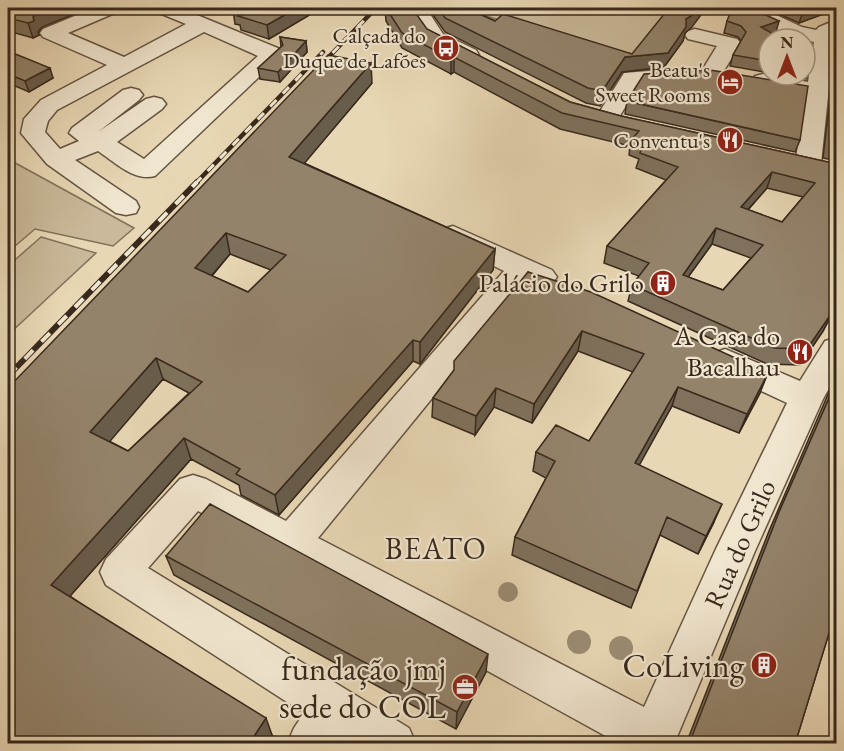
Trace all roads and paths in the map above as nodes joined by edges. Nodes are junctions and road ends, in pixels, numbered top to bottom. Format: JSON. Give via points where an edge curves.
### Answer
{"nodes":[{"id":1,"x":110,"y":8,"type":"edge"},
{"id":2,"x":416,"y":8,"type":"edge"},
{"id":3,"x":725,"y":8,"type":"edge"},
{"id":4,"x":747,"y":8,"type":"edge"},
{"id":5,"x":173,"y":9,"type":"edge"},
{"id":6,"x":203,"y":24,"type":"junction"},
{"id":7,"x":759,"y":27,"type":"edge"},
{"id":8,"x":695,"y":35,"type":"dead end"},
{"id":9,"x":822,"y":43,"type":"edge"},
{"id":10,"x":125,"y":65,"type":"junction"},
{"id":11,"x":492,"y":68,"type":"edge"},
{"id":12,"x":712,"y":72,"type":"junction"},
{"id":13,"x":818,"y":91,"type":"junction"},
{"id":14,"x":131,"y":95,"type":"dead end"},
{"id":15,"x":154,"y":104,"type":"dead end"},
{"id":16,"x":608,"y":119,"type":"edge"},
{"id":17,"x":100,"y":142,"type":"junction"},
{"id":18,"x":56,"y":159,"type":"junction"},
{"id":19,"x":807,"y":164,"type":"edge"},
{"id":20,"x":126,"y":207,"type":"dead end"},
{"id":21,"x":428,"y":224,"type":"edge"},
{"id":22,"x":523,"y":268,"type":"junction"},
{"id":23,"x":567,"y":288,"type":"edge"},
{"id":24,"x":697,"y":347,"type":"edge"},
{"id":25,"x":826,"y":372,"type":"edge"},
{"id":26,"x":291,"y":543,"type":"junction"},
{"id":27,"x":336,"y":707,"type":"junction"},
{"id":28,"x":653,"y":740,"type":"edge"},
{"id":29,"x":310,"y":744,"type":"edge"},
{"id":30,"x":393,"y":744,"type":"edge"}],
"edges":[{"from":1,"to":10,"type":"street","via":[[50,33]]},
{"from":2,"to":11,"type":"street","via":[[435,38]]},
{"from":3,"to":7,"type":"street"},
{"from":4,"to":9,"type":"street"},
{"from":5,"to":6,"type":"street"},
{"from":6,"to":10,"type":"street"},
{"from":6,"to":17,"type":"street","via":[[272,54],[146,171]]},
{"from":8,"to":12,"type":"street","via":[[730,43]]},
{"from":9,"to":13,"type":"street"},
{"from":10,"to":18,"type":"street","via":[[49,105],[36,119],[33,133]]},
{"from":12,"to":13,"type":"street"},
{"from":12,"to":16,"type":"street","via":[[632,78]]},
{"from":13,"to":19,"type":"street"},
{"from":14,"to":17,"type":"street","via":[[81,133]]},
{"from":15,"to":17,"type":"street"},
{"from":17,"to":18,"type":"street"},
{"from":18,"to":20,"type":"street"},
{"from":21,"to":22,"type":"street"},
{"from":22,"to":23,"type":"street"},
{"from":22,"to":26,"type":"street"},
{"from":24,"to":25,"type":"street"},
{"from":25,"to":28,"type":"street","name":"Rua do Grilo","via":[[735,551]]},
{"from":26,"to":27,"type":"street","via":[[193,490],[120,572]]},
{"from":26,"to":28,"type":"street"},
{"from":27,"to":29,"type":"street"},
{"from":27,"to":30,"type":"street"}]}
